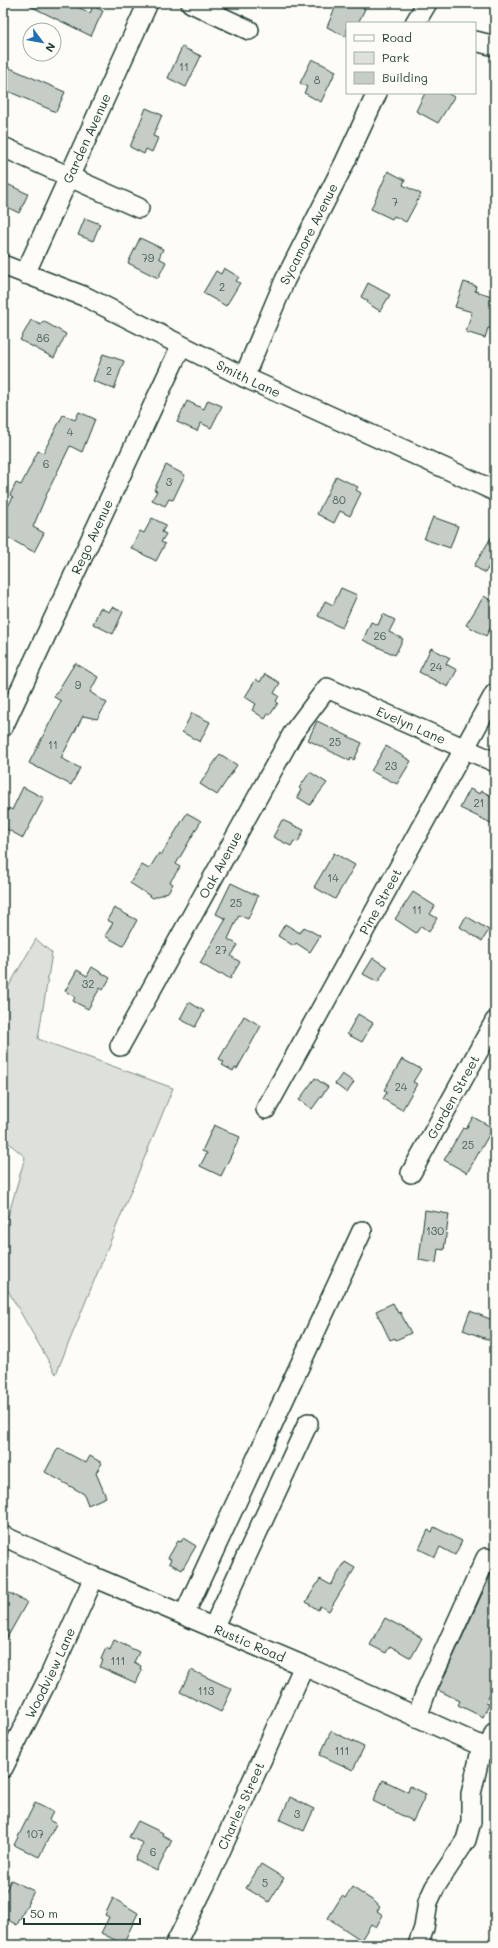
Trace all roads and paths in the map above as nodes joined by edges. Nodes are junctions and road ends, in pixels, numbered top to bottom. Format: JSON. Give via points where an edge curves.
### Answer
{"nodes":[{"id":1,"x":148,"y":3,"type":"edge"},
{"id":2,"x":191,"y":3,"type":"edge"},
{"id":3,"x":427,"y":3,"type":"edge"},
{"id":4,"x":419,"y":22,"type":"edge"},
{"id":5,"x":249,"y":30,"type":"dead end"},
{"id":6,"x":476,"y":41,"type":"edge"},
{"id":7,"x":495,"y":46,"type":"edge"},
{"id":8,"x":377,"y":94,"type":"edge"},
{"id":9,"x":3,"y":147,"type":"edge"},
{"id":10,"x":69,"y":178,"type":"junction"},
{"id":11,"x":139,"y":208,"type":"dead end"},
{"id":12,"x":3,"y":265,"type":"edge"},
{"id":13,"x":25,"y":274,"type":"junction"},
{"id":14,"x":181,"y":346,"type":"junction"},
{"id":15,"x":244,"y":377,"type":"junction"},
{"id":16,"x":495,"y":491,"type":"edge"},
{"id":17,"x":327,"y":688,"type":"joint"},
{"id":18,"x":495,"y":693,"type":"edge"},
{"id":19,"x":3,"y":727,"type":"edge"},
{"id":20,"x":466,"y":748,"type":"junction"},
{"id":21,"x":495,"y":762,"type":"edge"},
{"id":22,"x":495,"y":1021,"type":"edge"},
{"id":23,"x":120,"y":1046,"type":"dead end"},
{"id":24,"x":266,"y":1109,"type":"dead end"},
{"id":25,"x":411,"y":1173,"type":"dead end"},
{"id":26,"x":362,"y":1231,"type":"dead end"},
{"id":27,"x":308,"y":1423,"type":"dead end"},
{"id":28,"x":3,"y":1536,"type":"edge"},
{"id":29,"x":495,"y":1562,"type":"edge"},
{"id":30,"x":94,"y":1577,"type":"junction"},
{"id":31,"x":184,"y":1615,"type":"junction"},
{"id":32,"x":213,"y":1628,"type":"junction"},
{"id":33,"x":304,"y":1666,"type":"junction"},
{"id":34,"x":417,"y":1717,"type":"junction"},
{"id":35,"x":490,"y":1744,"type":"edge"},
{"id":36,"x":3,"y":1768,"type":"edge"},
{"id":37,"x":175,"y":1945,"type":"edge"},
{"id":38,"x":418,"y":1945,"type":"edge"}],
"edges":[{"from":1,"to":10,"type":"street","name":"Garden Avenue"},
{"from":2,"to":5,"type":"street"},
{"from":3,"to":4,"type":"street"},
{"from":6,"to":7,"type":"street"},
{"from":8,"to":15,"type":"street","name":"Sycamore Avenue","via":[[285,280]]},
{"from":9,"to":10,"type":"street"},
{"from":10,"to":11,"type":"street"},
{"from":10,"to":13,"type":"street","name":"Garden Avenue"},
{"from":12,"to":13,"type":"street","name":"Smith Lane"},
{"from":13,"to":14,"type":"street","name":"Smith Lane","via":[[86,297]]},
{"from":14,"to":15,"type":"street","name":"Smith Lane"},
{"from":14,"to":19,"type":"street","name":"Rego Avenue"},
{"from":15,"to":16,"type":"street","name":"Smith Lane"},
{"from":17,"to":20,"type":"street","name":"Evelyn Lane"},
{"from":17,"to":23,"type":"street","name":"Oak Avenue","via":[[293,733]]},
{"from":18,"to":20,"type":"street","name":"Pine Street"},
{"from":20,"to":21,"type":"street","name":"Evelyn Lane"},
{"from":20,"to":24,"type":"street","name":"Pine Street"},
{"from":22,"to":25,"type":"street","name":"Garden Street"},
{"from":26,"to":31,"type":"street"},
{"from":27,"to":32,"type":"street"},
{"from":28,"to":30,"type":"street","name":"Rustic Road"},
{"from":29,"to":34,"type":"street","via":[[486,1558]]},
{"from":30,"to":31,"type":"street","name":"Rustic Road"},
{"from":30,"to":36,"type":"street","name":"Woodview Lane","via":[[51,1673]]},
{"from":31,"to":32,"type":"street","name":"Rustic Road"},
{"from":32,"to":33,"type":"street","name":"Rustic Road"},
{"from":33,"to":34,"type":"street","name":"Rustic Road"},
{"from":33,"to":37,"type":"street","name":"Charles Street","via":[[205,1885]]},
{"from":34,"to":35,"type":"street","name":"Rustic Road"},
{"from":35,"to":38,"type":"street","via":[[471,1794],[471,1822],[466,1840],[428,1902]]}]}
